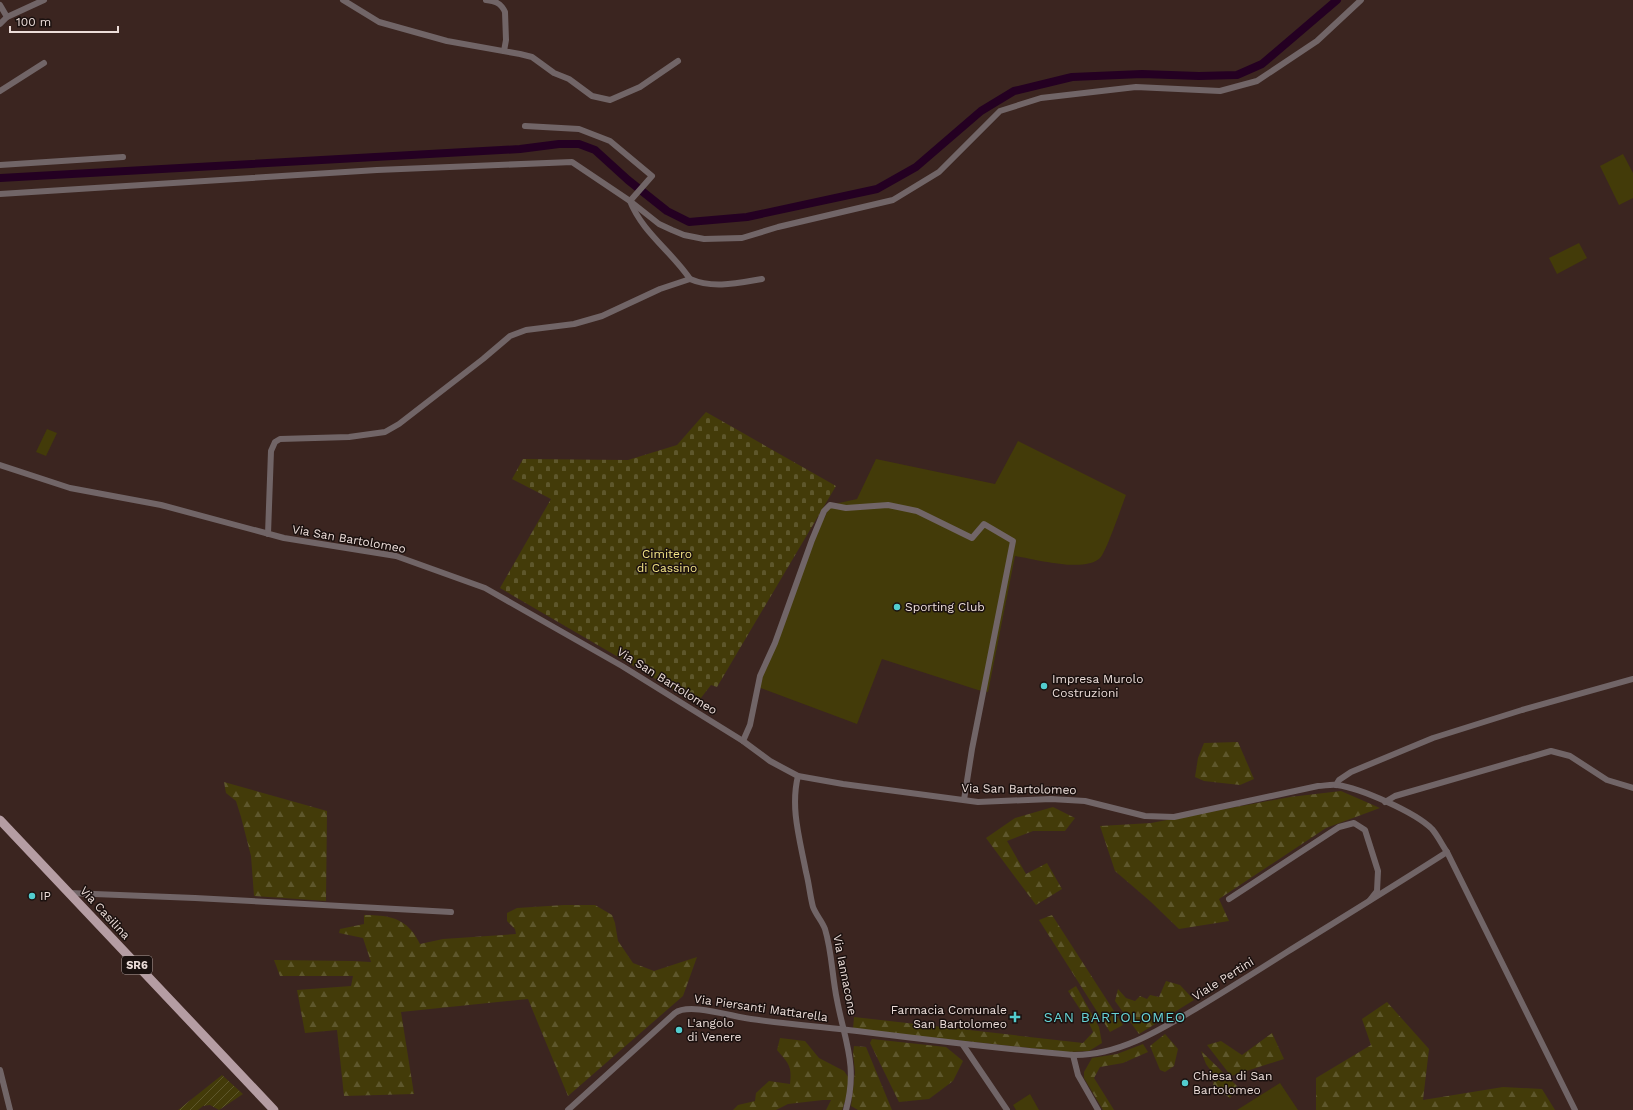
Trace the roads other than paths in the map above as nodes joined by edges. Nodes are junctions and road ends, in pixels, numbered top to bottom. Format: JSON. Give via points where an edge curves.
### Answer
{"nodes":[{"id":1,"x":44,"y":0,"type":"edge"},
{"id":2,"x":343,"y":0,"type":"edge"},
{"id":3,"x":486,"y":0,"type":"edge"},
{"id":4,"x":1361,"y":0,"type":"edge"},
{"id":5,"x":0,"y":5,"type":"edge"},
{"id":6,"x":7,"y":17,"type":"junction"},
{"id":7,"x":0,"y":24,"type":"edge"},
{"id":8,"x":504,"y":51,"type":"junction"},
{"id":9,"x":678,"y":61,"type":"dead end"},
{"id":10,"x":44,"y":63,"type":"dead end"},
{"id":11,"x":0,"y":91,"type":"edge"},
{"id":12,"x":525,"y":126,"type":"dead end"},
{"id":13,"x":123,"y":157,"type":"dead end"},
{"id":14,"x":0,"y":165,"type":"edge"},
{"id":15,"x":0,"y":194,"type":"edge"},
{"id":16,"x":630,"y":201,"type":"junction"},
{"id":17,"x":690,"y":279,"type":"junction"},
{"id":18,"x":762,"y":279,"type":"dead end"},
{"id":19,"x":0,"y":465,"type":"edge"},
{"id":20,"x":268,"y":534,"type":"junction"},
{"id":21,"x":1633,"y":679,"type":"edge"},
{"id":22,"x":743,"y":741,"type":"junction"},
{"id":23,"x":798,"y":776,"type":"junction"},
{"id":24,"x":1336,"y":785,"type":"junction"},
{"id":25,"x":1633,"y":788,"type":"edge"},
{"id":26,"x":964,"y":800,"type":"junction"},
{"id":27,"x":1385,"y":802,"type":"junction"},
{"id":28,"x":0,"y":820,"type":"edge"},
{"id":29,"x":1447,"y":852,"type":"junction"},
{"id":30,"x":69,"y":893,"type":"junction"},
{"id":31,"x":1229,"y":899,"type":"dead end"},
{"id":32,"x":1368,"y":903,"type":"junction"},
{"id":33,"x":451,"y":912,"type":"dead end"},
{"id":34,"x":845,"y":1030,"type":"junction"},
{"id":35,"x":963,"y":1045,"type":"junction"},
{"id":36,"x":1073,"y":1055,"type":"junction"},
{"id":37,"x":0,"y":1070,"type":"edge"},
{"id":38,"x":10,"y":1110,"type":"edge"},
{"id":39,"x":274,"y":1110,"type":"edge"},
{"id":40,"x":568,"y":1110,"type":"edge"},
{"id":41,"x":846,"y":1110,"type":"edge"},
{"id":42,"x":1008,"y":1110,"type":"edge"},
{"id":43,"x":1098,"y":1110,"type":"edge"},
{"id":44,"x":1575,"y":1110,"type":"edge"}],
"edges":[{"from":1,"to":6,"type":"street"},
{"from":2,"to":8,"type":"street","via":[[380,22],[447,41]]},
{"from":3,"to":8,"type":"street","via":[[501,5],[505,12]]},
{"from":4,"to":16,"type":"street","via":[[1317,41],[1258,81],[1220,91],[1136,87],[1041,98],[1000,111],[939,172],[893,200],[742,238],[704,239],[684,235],[659,224]]},
{"from":5,"to":6,"type":"street"},
{"from":6,"to":7,"type":"street"},
{"from":8,"to":9,"type":"street","via":[[532,57],[592,96],[610,100],[640,87]]},
{"from":10,"to":11,"type":"street"},
{"from":12,"to":16,"type":"street","via":[[579,129],[610,141],[652,176]]},
{"from":13,"to":14,"type":"street"},
{"from":15,"to":16,"type":"street","via":[[369,170],[572,162]]},
{"from":16,"to":17,"type":"street","via":[[635,214]]},
{"from":17,"to":18,"type":"street","via":[[698,283],[726,285]]},
{"from":17,"to":20,"type":"street","via":[[660,289],[602,316],[574,324],[526,330],[510,336],[412,415],[385,432],[349,437],[280,439],[275,442],[272,452]]},
{"from":19,"to":20,"type":"street","name":"Via San Bartolomeo","via":[[70,488],[161,505]]},
{"from":20,"to":22,"type":"street","name":"Via San Bartolomeo","via":[[396,556],[485,588],[622,666]]},
{"from":21,"to":24,"type":"street","via":[[1433,738],[1352,772]]},
{"from":22,"to":23,"type":"street","name":"Via San Bartolomeo","via":[[770,762]]},
{"from":22,"to":26,"type":"street","via":[[750,725],[760,676],[775,643],[812,540],[824,511],[830,505],[846,508],[888,504],[917,511],[972,538],[984,524],[1013,541]]},
{"from":23,"to":26,"type":"street","name":"Via San Bartolomeo"},
{"from":23,"to":34,"type":"street","name":"Via Iannacone","via":[[794,797],[796,820],[813,907],[826,932],[837,1000]]},
{"from":24,"to":26,"type":"street","name":"Via San Bartolomeo","via":[[1318,786],[1174,817],[1145,816],[1085,801]]},
{"from":24,"to":27,"type":"street","name":"Via San Bartolomeo","via":[[1354,789]]},
{"from":25,"to":27,"type":"street","via":[[1607,780],[1570,756],[1551,751],[1395,796]]},
{"from":27,"to":29,"type":"street","name":"Via San Bartolomeo","via":[[1432,829]]},
{"from":28,"to":30,"type":"main road","name":"Via Casilina","number":"SR6"},
{"from":29,"to":32,"type":"street","name":"Viale Pertini"},
{"from":29,"to":44,"type":"street","name":"Via San Bartolomeo"},
{"from":30,"to":33,"type":"street"},
{"from":30,"to":39,"type":"main road","name":"Via Casilina","number":"SR6"},
{"from":31,"to":32,"type":"street","via":[[1339,827],[1354,823],[1365,830],[1378,871],[1377,891]]},
{"from":32,"to":36,"type":"street","name":"Viale Pertini","via":[[1160,1030],[1121,1046],[1086,1055]]},
{"from":34,"to":35,"type":"street","name":"Viale Pertini"},
{"from":34,"to":40,"type":"street","name":"Via Piersanti Mattarella","via":[[682,1009]]},
{"from":34,"to":41,"type":"street","name":"Via Iannacone","via":[[852,1082]]},
{"from":35,"to":36,"type":"street","name":"Viale Pertini"},
{"from":35,"to":42,"type":"street"},
{"from":36,"to":43,"type":"street","via":[[1078,1075]]},
{"from":37,"to":38,"type":"street"}]}
